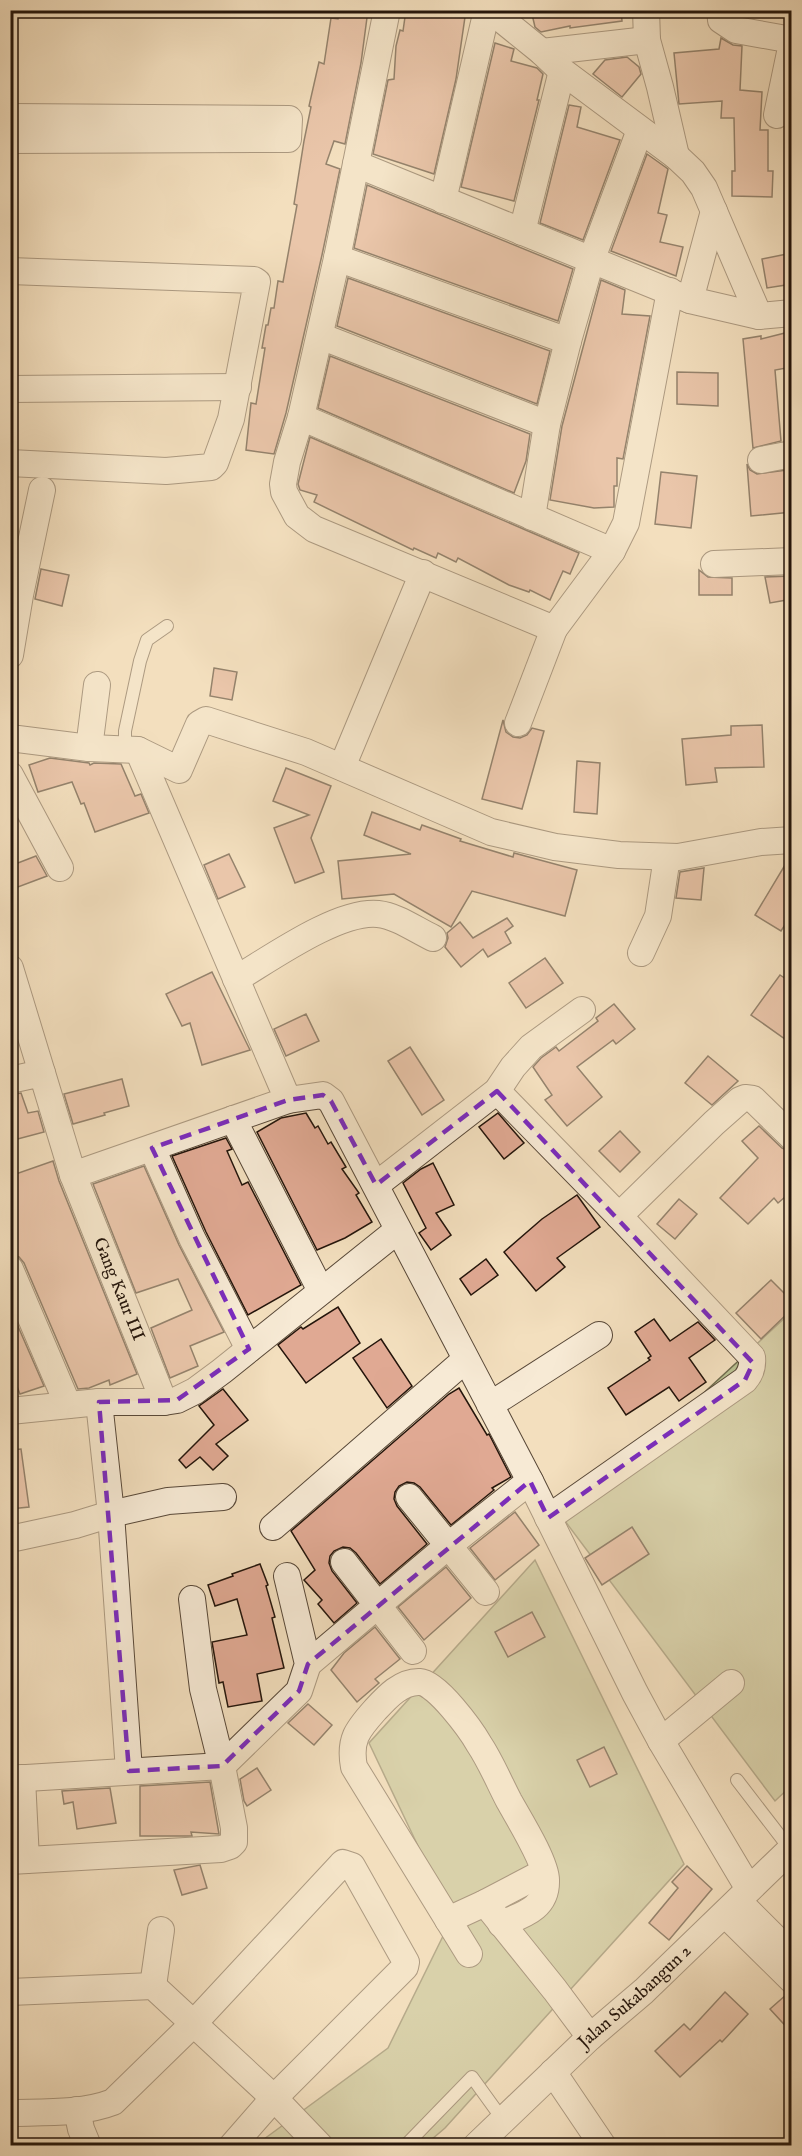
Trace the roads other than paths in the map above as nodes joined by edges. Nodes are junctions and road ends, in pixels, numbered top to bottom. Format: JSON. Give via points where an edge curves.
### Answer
{"nodes":[{"id":1,"x":387,"y":10,"type":"edge"},
{"id":2,"x":489,"y":10,"type":"edge"},
{"id":3,"x":646,"y":10,"type":"edge"},
{"id":4,"x":720,"y":10,"type":"edge"},
{"id":5,"x":647,"y":40,"type":"junction"},
{"id":6,"x":792,"y":41,"type":"edge"},
{"id":7,"x":542,"y":52,"type":"junction"},
{"id":8,"x":562,"y":71,"type":"junction"},
{"id":9,"x":777,"y":115,"type":"dead end"},
{"id":10,"x":10,"y":117,"type":"edge"},
{"id":11,"x":640,"y":130,"type":"junction"},
{"id":12,"x":10,"y":140,"type":"edge"},
{"id":13,"x":676,"y":156,"type":"junction"},
{"id":14,"x":356,"y":164,"type":"junction"},
{"id":15,"x":443,"y":200,"type":"junction"},
{"id":16,"x":714,"y":211,"type":"junction"},
{"id":17,"x":522,"y":232,"type":"junction"},
{"id":18,"x":337,"y":258,"type":"junction"},
{"id":19,"x":591,"y":261,"type":"junction"},
{"id":20,"x":10,"y":271,"type":"edge"},
{"id":21,"x":680,"y":296,"type":"junction"},
{"id":22,"x":792,"y":313,"type":"edge"},
{"id":23,"x":759,"y":316,"type":"junction"},
{"id":24,"x":320,"y":336,"type":"junction"},
{"id":25,"x":568,"y":341,"type":"junction"},
{"id":26,"x":238,"y":387,"type":"junction"},
{"id":27,"x":10,"y":389,"type":"edge"},
{"id":28,"x":301,"y":417,"type":"junction"},
{"id":29,"x":547,"y":424,"type":"junction"},
{"id":30,"x":792,"y":454,"type":"edge"},
{"id":31,"x":761,"y":459,"type":"dead end"},
{"id":32,"x":10,"y":463,"type":"edge"},
{"id":33,"x":42,"y":490,"type":"dead end"},
{"id":34,"x":532,"y":517,"type":"junction"},
{"id":35,"x":612,"y":551,"type":"junction"},
{"id":36,"x":792,"y":561,"type":"edge"},
{"id":37,"x":714,"y":564,"type":"dead end"},
{"id":38,"x":423,"y":573,"type":"junction"},
{"id":39,"x":167,"y":626,"type":"dead end"},
{"id":40,"x":554,"y":628,"type":"junction"},
{"id":41,"x":10,"y":656,"type":"edge"},
{"id":42,"x":97,"y":686,"type":"dead end"},
{"id":43,"x":518,"y":723,"type":"dead end"},
{"id":44,"x":10,"y":738,"type":"edge"},
{"id":45,"x":89,"y":748,"type":"junction"},
{"id":46,"x":132,"y":750,"type":"junction"},
{"id":47,"x":342,"y":766,"type":"junction"},
{"id":48,"x":10,"y":775,"type":"edge"},
{"id":49,"x":792,"y":840,"type":"edge"},
{"id":50,"x":667,"y":857,"type":"junction"},
{"id":51,"x":60,"y":868,"type":"dead end"},
{"id":52,"x":433,"y":938,"type":"dead end"},
{"id":53,"x":641,"y":953,"type":"dead end"},
{"id":54,"x":11,"y":972,"type":"edge"},
{"id":55,"x":236,"y":979,"type":"junction"},
{"id":56,"x":582,"y":1010,"type":"dead end"},
{"id":57,"x":42,"y":1073,"type":"junction"},
{"id":58,"x":10,"y":1080,"type":"edge"},
{"id":59,"x":497,"y":1091,"type":"junction"},
{"id":60,"x":288,"y":1100,"type":"junction"},
{"id":61,"x":233,"y":1119,"type":"junction"},
{"id":62,"x":792,"y":1137,"type":"edge"},
{"id":63,"x":152,"y":1148,"type":"junction"},
{"id":64,"x":73,"y":1175,"type":"junction"},
{"id":65,"x":376,"y":1185,"type":"junction"},
{"id":66,"x":619,"y":1216,"type":"junction"},
{"id":67,"x":398,"y":1230,"type":"junction"},
{"id":68,"x":10,"y":1269,"type":"edge"},
{"id":69,"x":321,"y":1291,"type":"junction"},
{"id":70,"x":599,"y":1335,"type":"dead end"},
{"id":71,"x":249,"y":1349,"type":"junction"},
{"id":72,"x":465,"y":1360,"type":"junction"},
{"id":73,"x":99,"y":1402,"type":"junction"},
{"id":74,"x":164,"y":1402,"type":"junction"},
{"id":75,"x":68,"y":1405,"type":"junction"},
{"id":76,"x":490,"y":1405,"type":"junction"},
{"id":77,"x":10,"y":1411,"type":"edge"},
{"id":78,"x":531,"y":1481,"type":"junction"},
{"id":79,"x":223,"y":1497,"type":"dead end"},
{"id":80,"x":409,"y":1497,"type":"dead end"},
{"id":81,"x":111,"y":1514,"type":"junction"},
{"id":82,"x":548,"y":1518,"type":"junction"},
{"id":83,"x":273,"y":1527,"type":"dead end"},
{"id":84,"x":10,"y":1539,"type":"edge"},
{"id":85,"x":449,"y":1545,"type":"junction"},
{"id":86,"x":344,"y":1562,"type":"dead end"},
{"id":87,"x":287,"y":1576,"type":"dead end"},
{"id":88,"x":486,"y":1592,"type":"dead end"},
{"id":89,"x":192,"y":1599,"type":"dead end"},
{"id":90,"x":378,"y":1606,"type":"junction"},
{"id":91,"x":413,"y":1651,"type":"dead end"},
{"id":92,"x":308,"y":1664,"type":"junction"},
{"id":93,"x":731,"y":1683,"type":"dead end"},
{"id":94,"x":661,"y":1741,"type":"junction"},
{"id":95,"x":222,"y":1766,"type":"junction"},
{"id":96,"x":129,"y":1771,"type":"junction"},
{"id":97,"x":16,"y":1779,"type":"edge"},
{"id":98,"x":737,"y":1780,"type":"dead end"},
{"id":99,"x":791,"y":1849,"type":"edge"},
{"id":100,"x":18,"y":1861,"type":"edge"},
{"id":101,"x":544,"y":1872,"type":"junction"},
{"id":102,"x":737,"y":1901,"type":"junction"},
{"id":103,"x":485,"y":1903,"type":"junction"},
{"id":104,"x":448,"y":1920,"type":"junction"},
{"id":105,"x":501,"y":1924,"type":"junction"},
{"id":106,"x":161,"y":1930,"type":"dead end"},
{"id":107,"x":469,"y":1954,"type":"dead end"},
{"id":108,"x":792,"y":1954,"type":"edge"},
{"id":109,"x":792,"y":1980,"type":"edge"},
{"id":110,"x":153,"y":1986,"type":"junction"},
{"id":111,"x":10,"y":1992,"type":"edge"},
{"id":112,"x":194,"y":2023,"type":"junction"},
{"id":113,"x":590,"y":2037,"type":"junction"},
{"id":114,"x":553,"y":2072,"type":"junction"},
{"id":115,"x":274,"y":2098,"type":"junction"},
{"id":116,"x":77,"y":2110,"type":"junction"},
{"id":117,"x":10,"y":2113,"type":"edge"},
{"id":118,"x":503,"y":2120,"type":"junction"},
{"id":119,"x":481,"y":2144,"type":"edge"},
{"id":120,"x":88,"y":2145,"type":"edge"},
{"id":121,"x":232,"y":2145,"type":"edge"},
{"id":122,"x":320,"y":2145,"type":"edge"},
{"id":123,"x":405,"y":2145,"type":"edge"},
{"id":124,"x":603,"y":2145,"type":"edge"}],
"edges":[{"from":1,"to":14,"type":"street"},
{"from":2,"to":7,"type":"street"},
{"from":2,"to":15,"type":"street"},
{"from":3,"to":5,"type":"street"},
{"from":4,"to":6,"type":"street","via":[[722,20],[731,28]]},
{"from":5,"to":7,"type":"street"},
{"from":5,"to":13,"type":"street"},
{"from":6,"to":9,"type":"street"},
{"from":7,"to":8,"type":"street"},
{"from":8,"to":11,"type":"street"},
{"from":8,"to":17,"type":"street"},
{"from":10,"to":12,"type":"street","via":[[289,119],[288,139]]},
{"from":11,"to":13,"type":"street"},
{"from":11,"to":19,"type":"street"},
{"from":13,"to":16,"type":"street","via":[[693,172]]},
{"from":14,"to":15,"type":"street"},
{"from":14,"to":18,"type":"street"},
{"from":15,"to":17,"type":"street"},
{"from":16,"to":21,"type":"street"},
{"from":16,"to":23,"type":"street"},
{"from":17,"to":19,"type":"street"},
{"from":18,"to":24,"type":"street"},
{"from":18,"to":25,"type":"street"},
{"from":19,"to":21,"type":"street"},
{"from":19,"to":25,"type":"street"},
{"from":20,"to":26,"type":"street","via":[[257,282]]},
{"from":21,"to":23,"type":"street"},
{"from":21,"to":35,"type":"street","via":[[626,523]]},
{"from":22,"to":23,"type":"street"},
{"from":24,"to":28,"type":"street"},
{"from":24,"to":29,"type":"street"},
{"from":25,"to":29,"type":"street"},
{"from":26,"to":27,"type":"street"},
{"from":26,"to":32,"type":"street","via":[[231,419],[211,467],[166,471]]},
{"from":28,"to":34,"type":"street"},
{"from":28,"to":38,"type":"street","via":[[283,484],[297,516],[314,529]]},
{"from":29,"to":34,"type":"street"},
{"from":30,"to":31,"type":"street"},
{"from":33,"to":41,"type":"street"},
{"from":34,"to":35,"type":"street"},
{"from":35,"to":40,"type":"street"},
{"from":36,"to":37,"type":"street"},
{"from":38,"to":40,"type":"street"},
{"from":38,"to":47,"type":"street"},
{"from":39,"to":46,"type":"lane","via":[[147,640],[140,661],[125,731]]},
{"from":40,"to":43,"type":"street"},
{"from":42,"to":45,"type":"street"},
{"from":44,"to":45,"type":"street"},
{"from":45,"to":46,"type":"street"},
{"from":46,"to":47,"type":"street","via":[[180,769],[199,724],[206,720]]},
{"from":46,"to":55,"type":"street"},
{"from":47,"to":50,"type":"street","via":[[491,832],[555,847]]},
{"from":48,"to":51,"type":"street"},
{"from":49,"to":50,"type":"street"},
{"from":50,"to":53,"type":"street","via":[[658,916]]},
{"from":52,"to":55,"type":"street","via":[[392,918],[366,914],[321,929]]},
{"from":54,"to":57,"type":"street","name":"Gang Kaur III"},
{"from":55,"to":60,"type":"street"},
{"from":56,"to":59,"type":"street","via":[[531,1047]]},
{"from":57,"to":58,"type":"street"},
{"from":57,"to":64,"type":"street","name":"Gang Kaur III"},
{"from":59,"to":65,"type":"street"},
{"from":59,"to":66,"type":"street"},
{"from":60,"to":61,"type":"street"},
{"from":60,"to":65,"type":"street","via":[[323,1095],[329,1098]]},
{"from":61,"to":63,"type":"street"},
{"from":61,"to":69,"type":"street"},
{"from":62,"to":66,"type":"street","via":[[753,1099],[740,1100]]},
{"from":63,"to":64,"type":"street"},
{"from":63,"to":71,"type":"street","via":[[192,1238]]},
{"from":64,"to":74,"type":"street","name":"Gang Kaur III"},
{"from":65,"to":67,"type":"street"},
{"from":66,"to":82,"type":"street","via":[[752,1357],[751,1371],[745,1380]]},
{"from":67,"to":69,"type":"street"},
{"from":67,"to":72,"type":"street"},
{"from":68,"to":75,"type":"street"},
{"from":69,"to":71,"type":"street"},
{"from":70,"to":76,"type":"street"},
{"from":71,"to":74,"type":"street","via":[[195,1391]]},
{"from":72,"to":76,"type":"street"},
{"from":72,"to":83,"type":"street"},
{"from":73,"to":74,"type":"street"},
{"from":73,"to":75,"type":"street"},
{"from":73,"to":81,"type":"street"},
{"from":75,"to":77,"type":"street"},
{"from":76,"to":78,"type":"street"},
{"from":78,"to":82,"type":"street"},
{"from":78,"to":85,"type":"street"},
{"from":79,"to":81,"type":"street","via":[[168,1501]]},
{"from":80,"to":85,"type":"street"},
{"from":81,"to":84,"type":"street"},
{"from":81,"to":96,"type":"street"},
{"from":82,"to":94,"type":"street"},
{"from":85,"to":88,"type":"street"},
{"from":85,"to":90,"type":"street"},
{"from":86,"to":90,"type":"street"},
{"from":87,"to":92,"type":"street"},
{"from":89,"to":95,"type":"street","via":[[203,1689]]},
{"from":90,"to":91,"type":"street"},
{"from":90,"to":92,"type":"street"},
{"from":92,"to":95,"type":"street","via":[[299,1691]]},
{"from":93,"to":94,"type":"street"},
{"from":94,"to":102,"type":"street"},
{"from":95,"to":96,"type":"street"},
{"from":95,"to":100,"type":"street","via":[[234,1828],[234,1842],[230,1846]]},
{"from":96,"to":97,"type":"street"},
{"from":97,"to":100,"type":"street"},
{"from":98,"to":99,"type":"lane"},
{"from":99,"to":102,"type":"street","name":"Jalan Sukabangun 2"},
{"from":101,"to":103,"type":"street"},
{"from":101,"to":104,"type":"street","via":[[479,1743],[430,1686],[420,1682],[405,1685],[386,1697],[361,1726],[352,1742],[354,1767]]},
{"from":101,"to":105,"type":"street","via":[[543,1897],[533,1911]]},
{"from":102,"to":108,"type":"street"},
{"from":102,"to":109,"type":"street"},
{"from":102,"to":113,"type":"street","name":"Jalan Sukabangun 2","via":[[645,1991]]},
{"from":103,"to":104,"type":"street"},
{"from":103,"to":105,"type":"street"},
{"from":104,"to":107,"type":"street"},
{"from":105,"to":113,"type":"street"},
{"from":106,"to":110,"type":"street"},
{"from":110,"to":111,"type":"street"},
{"from":110,"to":112,"type":"street"},
{"from":112,"to":115,"type":"street"},
{"from":112,"to":115,"type":"street","via":[[341,1865],[352,1866],[405,1965]]},
{"from":112,"to":116,"type":"street","via":[[113,2102]]},
{"from":113,"to":114,"type":"street","name":"Jalan Sukabangun 2"},
{"from":114,"to":118,"type":"street","name":"Jalan Sukabangun 2"},
{"from":114,"to":124,"type":"street"},
{"from":115,"to":121,"type":"street"},
{"from":115,"to":122,"type":"street"},
{"from":116,"to":117,"type":"street"},
{"from":116,"to":120,"type":"street"},
{"from":118,"to":119,"type":"street","name":"Jalan Sukabangun 2"},
{"from":118,"to":123,"type":"lane","via":[[471,2077]]}]}
